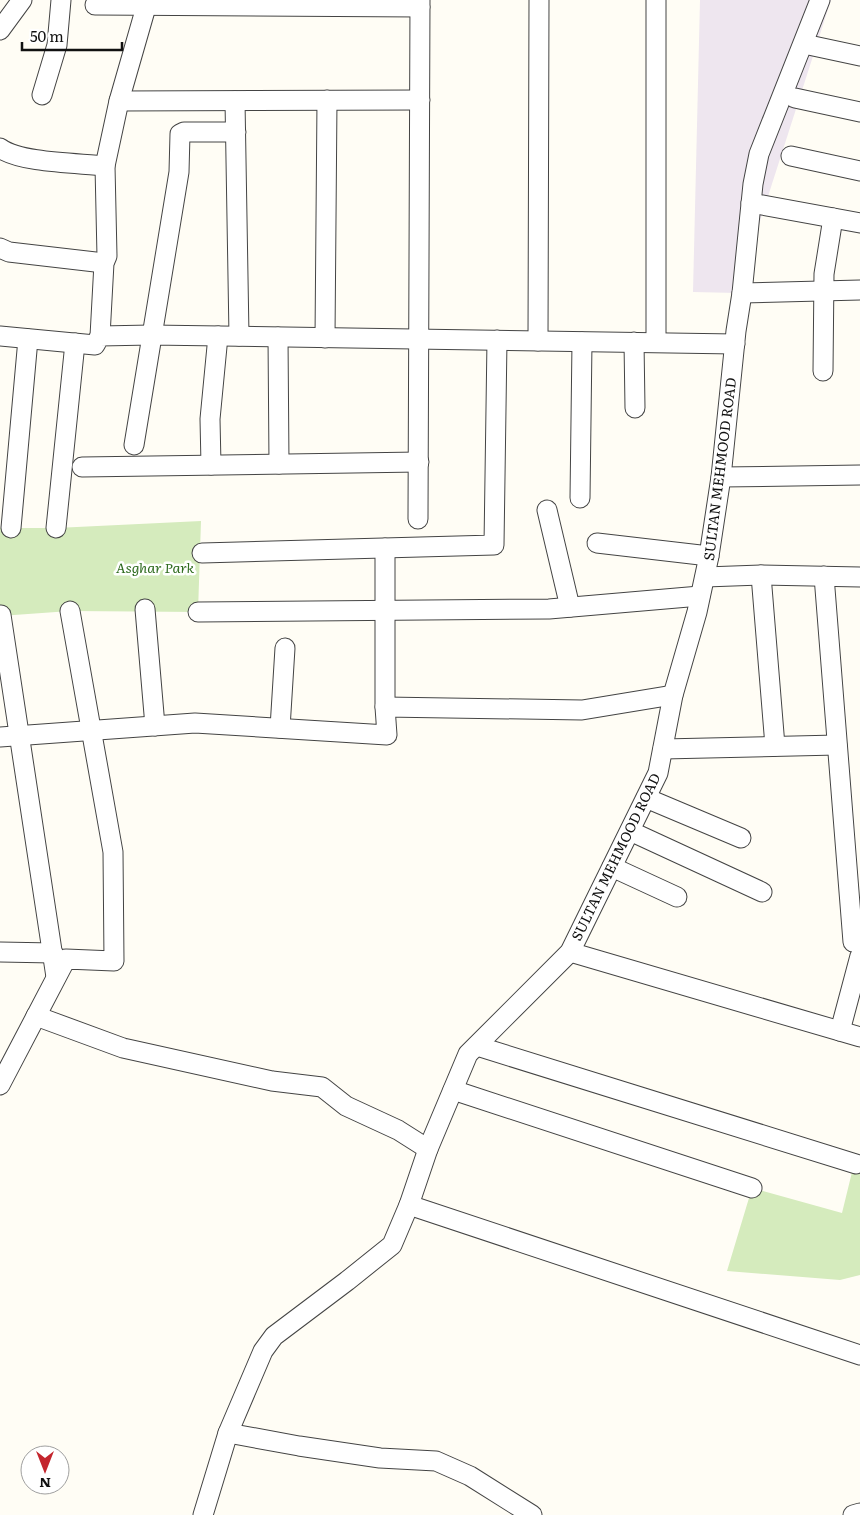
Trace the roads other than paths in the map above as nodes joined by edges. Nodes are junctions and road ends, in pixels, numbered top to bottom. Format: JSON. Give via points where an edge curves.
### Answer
{"nodes":[{"id":1,"x":22,"y":0,"type":"edge"},
{"id":2,"x":61,"y":0,"type":"edge"},
{"id":3,"x":540,"y":0,"type":"edge"},
{"id":4,"x":656,"y":0,"type":"edge"},
{"id":5,"x":820,"y":0,"type":"edge"},
{"id":6,"x":148,"y":2,"type":"edge"},
{"id":7,"x":420,"y":3,"type":"edge"},
{"id":8,"x":95,"y":4,"type":"dead end"},
{"id":9,"x":0,"y":30,"type":"edge"},
{"id":10,"x":804,"y":44,"type":"junction"},
{"id":11,"x":860,"y":56,"type":"edge"},
{"id":12,"x":42,"y":95,"type":"dead end"},
{"id":13,"x":795,"y":98,"type":"dead end"},
{"id":14,"x":235,"y":100,"type":"junction"},
{"id":15,"x":327,"y":100,"type":"junction"},
{"id":16,"x":420,"y":100,"type":"junction"},
{"id":17,"x":119,"y":101,"type":"junction"},
{"id":18,"x":860,"y":112,"type":"edge"},
{"id":19,"x":236,"y":132,"type":"junction"},
{"id":20,"x":0,"y":148,"type":"edge"},
{"id":21,"x":790,"y":156,"type":"dead end"},
{"id":22,"x":106,"y":166,"type":"junction"},
{"id":23,"x":860,"y":171,"type":"edge"},
{"id":24,"x":751,"y":203,"type":"junction"},
{"id":25,"x":833,"y":218,"type":"junction"},
{"id":26,"x":860,"y":223,"type":"edge"},
{"id":27,"x":0,"y":248,"type":"edge"},
{"id":28,"x":104,"y":263,"type":"junction"},
{"id":29,"x":860,"y":290,"type":"edge"},
{"id":30,"x":824,"y":291,"type":"junction"},
{"id":31,"x":742,"y":293,"type":"junction"},
{"id":32,"x":151,"y":335,"type":"junction"},
{"id":33,"x":0,"y":336,"type":"edge"},
{"id":34,"x":100,"y":336,"type":"junction"},
{"id":35,"x":218,"y":336,"type":"junction"},
{"id":36,"x":239,"y":336,"type":"junction"},
{"id":37,"x":278,"y":337,"type":"junction"},
{"id":38,"x":28,"y":338,"type":"junction"},
{"id":39,"x":325,"y":338,"type":"junction"},
{"id":40,"x":420,"y":339,"type":"junction"},
{"id":41,"x":497,"y":340,"type":"junction"},
{"id":42,"x":538,"y":341,"type":"junction"},
{"id":43,"x":582,"y":342,"type":"junction"},
{"id":44,"x":634,"y":342,"type":"junction"},
{"id":45,"x":656,"y":342,"type":"junction"},
{"id":46,"x":76,"y":343,"type":"junction"},
{"id":47,"x":735,"y":344,"type":"junction"},
{"id":48,"x":823,"y":371,"type":"dead end"},
{"id":49,"x":635,"y":408,"type":"dead end"},
{"id":50,"x":134,"y":446,"type":"dead end"},
{"id":51,"x":419,"y":462,"type":"junction"},
{"id":52,"x":279,"y":464,"type":"junction"},
{"id":53,"x":211,"y":465,"type":"junction"},
{"id":54,"x":82,"y":467,"type":"dead end"},
{"id":55,"x":860,"y":475,"type":"edge"},
{"id":56,"x":721,"y":478,"type":"junction"},
{"id":57,"x":580,"y":498,"type":"dead end"},
{"id":58,"x":547,"y":510,"type":"dead end"},
{"id":59,"x":418,"y":519,"type":"dead end"},
{"id":60,"x":11,"y":528,"type":"dead end"},
{"id":61,"x":56,"y":528,"type":"dead end"},
{"id":62,"x":597,"y":543,"type":"dead end"},
{"id":63,"x":385,"y":548,"type":"junction"},
{"id":64,"x":202,"y":554,"type":"dead end"},
{"id":65,"x":709,"y":556,"type":"junction"},
{"id":66,"x":761,"y":575,"type":"junction"},
{"id":67,"x":824,"y":576,"type":"junction"},
{"id":68,"x":705,"y":577,"type":"junction"},
{"id":69,"x":860,"y":577,"type":"edge"},
{"id":70,"x":700,"y":596,"type":"junction"},
{"id":71,"x":570,"y":607,"type":"junction"},
{"id":72,"x":145,"y":609,"type":"dead end"},
{"id":73,"x":385,"y":610,"type":"junction"},
{"id":74,"x":70,"y":611,"type":"dead end"},
{"id":75,"x":198,"y":612,"type":"dead end"},
{"id":76,"x":1,"y":616,"type":"edge"},
{"id":77,"x":285,"y":648,"type":"dead end"},
{"id":78,"x":673,"y":695,"type":"junction"},
{"id":79,"x":385,"y":708,"type":"junction"},
{"id":80,"x":155,"y":726,"type":"junction"},
{"id":81,"x":280,"y":728,"type":"junction"},
{"id":82,"x":91,"y":730,"type":"junction"},
{"id":83,"x":19,"y":735,"type":"junction"},
{"id":84,"x":0,"y":737,"type":"edge"},
{"id":85,"x":837,"y":745,"type":"junction"},
{"id":86,"x":775,"y":746,"type":"junction"},
{"id":87,"x":663,"y":749,"type":"junction"},
{"id":88,"x":646,"y":798,"type":"junction"},
{"id":89,"x":630,"y":831,"type":"junction"},
{"id":90,"x":741,"y":838,"type":"dead end"},
{"id":91,"x":612,"y":867,"type":"junction"},
{"id":92,"x":854,"y":876,"type":"edge"},
{"id":93,"x":762,"y":892,"type":"dead end"},
{"id":94,"x":677,"y":897,"type":"dead end"},
{"id":95,"x":856,"y":949,"type":"edge"},
{"id":96,"x":0,"y":952,"type":"edge"},
{"id":97,"x":570,"y":952,"type":"junction"},
{"id":98,"x":53,"y":953,"type":"junction"},
{"id":99,"x":56,"y":977,"type":"junction"},
{"id":100,"x":36,"y":1016,"type":"junction"},
{"id":101,"x":840,"y":1031,"type":"junction"},
{"id":102,"x":860,"y":1037,"type":"edge"},
{"id":103,"x":477,"y":1046,"type":"junction"},
{"id":104,"x":1,"y":1081,"type":"edge"},
{"id":105,"x":453,"y":1090,"type":"junction"},
{"id":106,"x":428,"y":1149,"type":"junction"},
{"id":107,"x":856,"y":1164,"type":"dead end"},
{"id":108,"x":752,"y":1188,"type":"dead end"},
{"id":109,"x":409,"y":1205,"type":"junction"},
{"id":110,"x":860,"y":1355,"type":"edge"},
{"id":111,"x":228,"y":1433,"type":"junction"},
{"id":112,"x":860,"y":1514,"type":"edge"},
{"id":113,"x":203,"y":1515,"type":"edge"},
{"id":114,"x":532,"y":1515,"type":"edge"},
{"id":115,"x":853,"y":1515,"type":"edge"}],
"edges":[{"from":1,"to":9,"type":"street"},
{"from":2,"to":12,"type":"street","via":[[57,45]]},
{"from":3,"to":42,"type":"street"},
{"from":4,"to":45,"type":"street"},
{"from":5,"to":10,"type":"street","name":"SULTAN MEHMOOD ROAD"},
{"from":6,"to":7,"type":"street"},
{"from":6,"to":8,"type":"street"},
{"from":6,"to":17,"type":"street"},
{"from":7,"to":16,"type":"street"},
{"from":10,"to":11,"type":"street"},
{"from":10,"to":24,"type":"street","name":"SULTAN MEHMOOD ROAD","via":[[759,154]]},
{"from":13,"to":18,"type":"street"},
{"from":14,"to":15,"type":"street"},
{"from":14,"to":17,"type":"street"},
{"from":14,"to":19,"type":"street"},
{"from":15,"to":16,"type":"street"},
{"from":15,"to":39,"type":"street"},
{"from":16,"to":40,"type":"street"},
{"from":17,"to":22,"type":"street"},
{"from":19,"to":32,"type":"street","via":[[180,134],[179,172]]},
{"from":19,"to":36,"type":"street"},
{"from":20,"to":22,"type":"street","via":[[7,153],[33,159]]},
{"from":21,"to":23,"type":"street"},
{"from":22,"to":28,"type":"street","via":[[107,256]]},
{"from":24,"to":25,"type":"street"},
{"from":24,"to":31,"type":"street","name":"SULTAN MEHMOOD ROAD"},
{"from":25,"to":26,"type":"street"},
{"from":25,"to":30,"type":"street"},
{"from":27,"to":28,"type":"street","via":[[9,252]]},
{"from":28,"to":34,"type":"street"},
{"from":29,"to":30,"type":"street"},
{"from":30,"to":31,"type":"street"},
{"from":30,"to":48,"type":"street"},
{"from":31,"to":47,"type":"street","name":"SULTAN MEHMOOD ROAD"},
{"from":32,"to":34,"type":"street"},
{"from":32,"to":35,"type":"street"},
{"from":32,"to":50,"type":"street"},
{"from":33,"to":38,"type":"street"},
{"from":34,"to":46,"type":"street","via":[[95,345]]},
{"from":35,"to":36,"type":"street"},
{"from":35,"to":53,"type":"street","via":[[210,419]]},
{"from":36,"to":37,"type":"street"},
{"from":37,"to":39,"type":"street"},
{"from":37,"to":52,"type":"street"},
{"from":38,"to":46,"type":"street"},
{"from":38,"to":60,"type":"street"},
{"from":39,"to":40,"type":"street"},
{"from":40,"to":41,"type":"street"},
{"from":40,"to":51,"type":"street"},
{"from":41,"to":42,"type":"street"},
{"from":41,"to":63,"type":"street","via":[[494,545]]},
{"from":42,"to":43,"type":"street"},
{"from":43,"to":44,"type":"street"},
{"from":43,"to":57,"type":"street"},
{"from":44,"to":45,"type":"street"},
{"from":44,"to":49,"type":"street"},
{"from":45,"to":47,"type":"street"},
{"from":46,"to":61,"type":"street"},
{"from":47,"to":56,"type":"street","name":"SULTAN MEHMOOD ROAD"},
{"from":51,"to":52,"type":"street"},
{"from":51,"to":59,"type":"street"},
{"from":52,"to":53,"type":"street"},
{"from":53,"to":54,"type":"street"},
{"from":55,"to":56,"type":"street"},
{"from":56,"to":65,"type":"street","name":"SULTAN MEHMOOD ROAD"},
{"from":58,"to":71,"type":"street"},
{"from":62,"to":65,"type":"street"},
{"from":63,"to":64,"type":"street"},
{"from":63,"to":73,"type":"street"},
{"from":65,"to":68,"type":"street","name":"SULTAN MEHMOOD ROAD"},
{"from":66,"to":67,"type":"street"},
{"from":66,"to":68,"type":"street"},
{"from":66,"to":86,"type":"street"},
{"from":67,"to":69,"type":"street"},
{"from":67,"to":85,"type":"street"},
{"from":68,"to":70,"type":"street","name":"SULTAN MEHMOOD ROAD"},
{"from":70,"to":71,"type":"street"},
{"from":70,"to":78,"type":"street","name":"SULTAN MEHMOOD ROAD"},
{"from":71,"to":73,"type":"street"},
{"from":72,"to":80,"type":"street"},
{"from":73,"to":75,"type":"street"},
{"from":73,"to":79,"type":"street"},
{"from":74,"to":82,"type":"street"},
{"from":76,"to":83,"type":"street"},
{"from":77,"to":81,"type":"street"},
{"from":78,"to":79,"type":"street","via":[[582,710]]},
{"from":78,"to":87,"type":"street","name":"SULTAN MEHMOOD ROAD"},
{"from":79,"to":81,"type":"street","via":[[387,736]]},
{"from":80,"to":81,"type":"street","via":[[195,723]]},
{"from":80,"to":82,"type":"street"},
{"from":82,"to":83,"type":"street"},
{"from":82,"to":99,"type":"street","via":[[113,852],[114,961],[66,959]]},
{"from":83,"to":84,"type":"street"},
{"from":83,"to":98,"type":"street"},
{"from":85,"to":86,"type":"street"},
{"from":85,"to":92,"type":"street"},
{"from":86,"to":87,"type":"street"},
{"from":87,"to":88,"type":"street","name":"SULTAN MEHMOOD ROAD","via":[[658,773]]},
{"from":88,"to":89,"type":"street","name":"SULTAN MEHMOOD ROAD"},
{"from":88,"to":90,"type":"street"},
{"from":89,"to":91,"type":"street","name":"SULTAN MEHMOOD ROAD"},
{"from":89,"to":93,"type":"street"},
{"from":91,"to":94,"type":"street"},
{"from":91,"to":97,"type":"street","name":"SULTAN MEHMOOD ROAD"},
{"from":92,"to":95,"type":"street"},
{"from":95,"to":101,"type":"street"},
{"from":96,"to":98,"type":"street"},
{"from":97,"to":101,"type":"street"},
{"from":97,"to":103,"type":"street","name":"SULTAN MEHMOOD ROAD"},
{"from":98,"to":99,"type":"street"},
{"from":99,"to":100,"type":"street"},
{"from":100,"to":104,"type":"street"},
{"from":100,"to":106,"type":"street","via":[[123,1048],[272,1081],[322,1087],[346,1106],[398,1130]]},
{"from":101,"to":102,"type":"street"},
{"from":103,"to":105,"type":"street","name":"SULTAN MEHMOOD ROAD","via":[[468,1054]]},
{"from":103,"to":107,"type":"street"},
{"from":105,"to":106,"type":"street","name":"SULTAN MEHMOOD ROAD"},
{"from":105,"to":108,"type":"street"},
{"from":106,"to":109,"type":"street","name":"SULTAN MEHMOOD ROAD"},
{"from":109,"to":110,"type":"street"},
{"from":109,"to":111,"type":"street","name":"SULTAN MEHMOOD ROAD","via":[[392,1245],[274,1336],[263,1351]]},
{"from":111,"to":113,"type":"street","name":"SULTAN MEHMOOD ROAD"},
{"from":111,"to":114,"type":"street","via":[[380,1458],[436,1461],[470,1476]]},
{"from":112,"to":115,"type":"street"}]}
